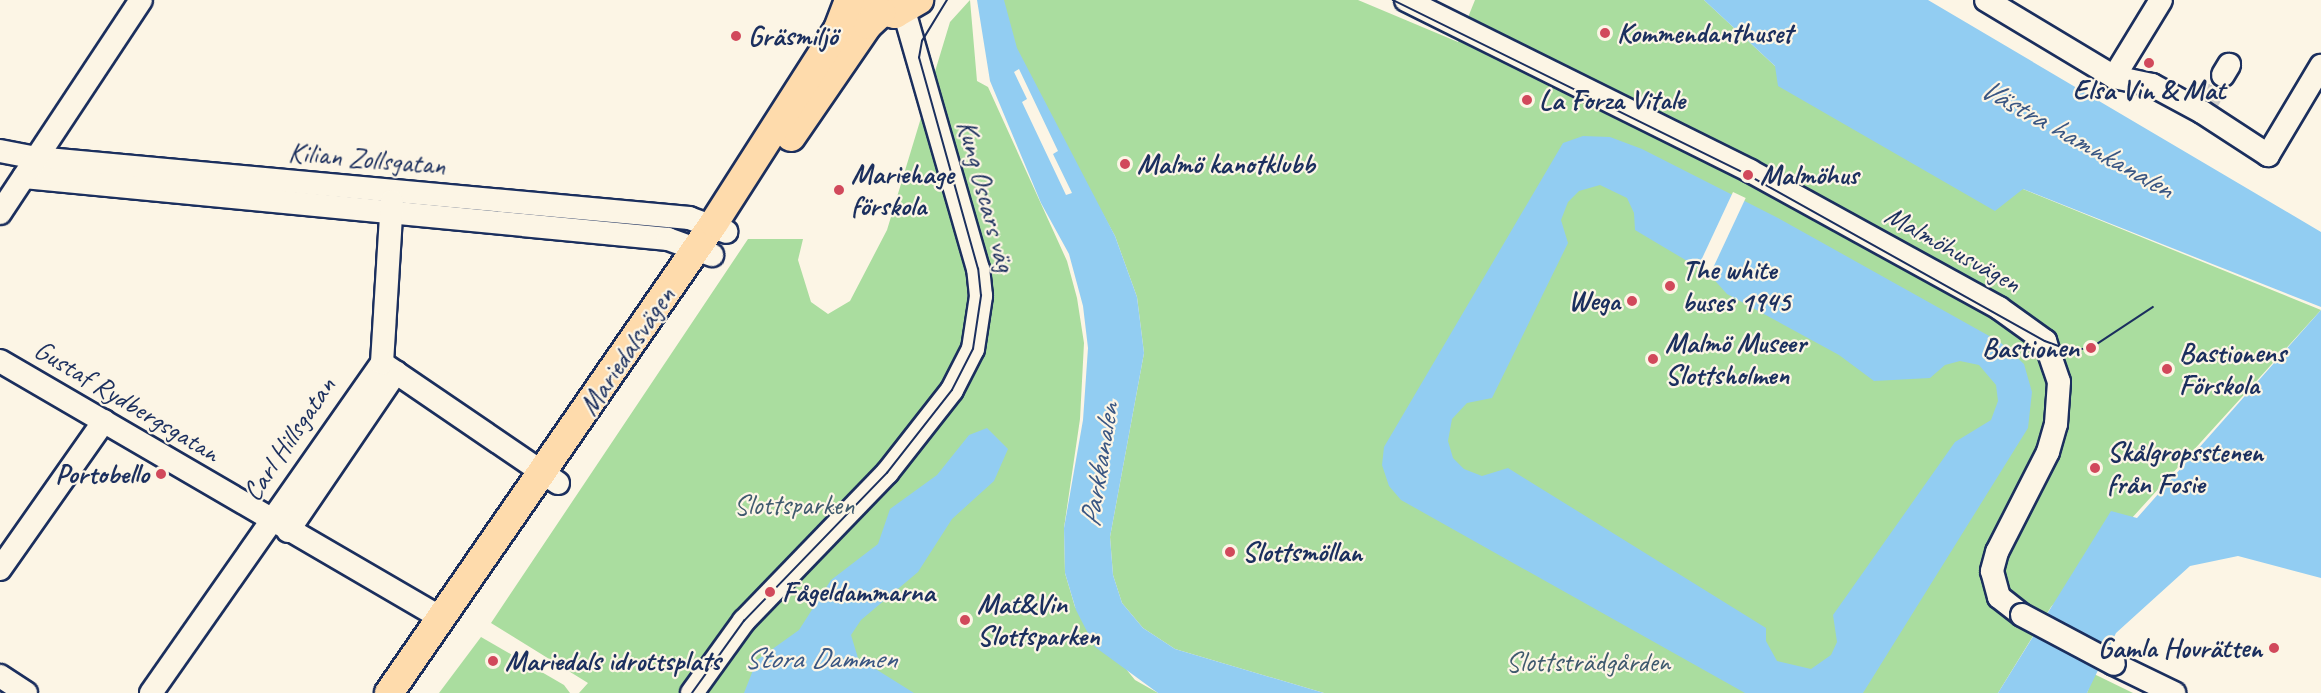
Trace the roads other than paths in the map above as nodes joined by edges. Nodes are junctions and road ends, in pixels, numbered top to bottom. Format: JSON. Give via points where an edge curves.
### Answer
{"nodes":[{"id":1,"x":141,"y":0,"type":"edge"},
{"id":2,"x":849,"y":0,"type":"edge"},
{"id":3,"x":854,"y":0,"type":"edge"},
{"id":4,"x":1406,"y":0,"type":"edge"},
{"id":5,"x":1986,"y":0,"type":"edge"},
{"id":6,"x":2161,"y":0,"type":"edge"},
{"id":7,"x":901,"y":8,"type":"edge"},
{"id":8,"x":2321,"y":66,"type":"edge"},
{"id":9,"x":2114,"y":76,"type":"junction"},
{"id":10,"x":0,"y":151,"type":"edge"},
{"id":11,"x":36,"y":158,"type":"junction"},
{"id":12,"x":24,"y":177,"type":"junction"},
{"id":13,"x":392,"y":203,"type":"junction"},
{"id":14,"x":0,"y":213,"type":"edge"},
{"id":15,"x":712,"y":240,"type":"junction"},
{"id":16,"x":0,"y":361,"type":"edge"},
{"id":17,"x":389,"y":368,"type":"junction"},
{"id":18,"x":104,"y":421,"type":"junction"},
{"id":19,"x":551,"y":479,"type":"junction"},
{"id":20,"x":279,"y":526,"type":"junction"},
{"id":21,"x":0,"y":569,"type":"edge"},
{"id":22,"x":442,"y":619,"type":"junction"},
{"id":23,"x":0,"y":676,"type":"edge"},
{"id":24,"x":26,"y":693,"type":"edge"},
{"id":25,"x":151,"y":693,"type":"edge"},
{"id":26,"x":389,"y":693,"type":"edge"},
{"id":27,"x":412,"y":693,"type":"edge"},
{"id":28,"x":692,"y":693,"type":"edge"},
{"id":29,"x":2174,"y":693,"type":"edge"}],
"edges":[{"from":1,"to":11,"type":"street"},
{"from":2,"to":15,"type":"main road","name":"Mariedalsvägen","via":[[833,36]]},
{"from":3,"to":7,"type":"main road"},
{"from":4,"to":29,"type":"street","name":"Malmöhusvägen","bridge":true,"via":[[1750,171],[2013,316],[2046,341],[2059,382],[2056,424],[2048,452],[1997,552],[1992,572],[2000,597],[2022,615]]},
{"from":5,"to":9,"type":"street"},
{"from":6,"to":9,"type":"street"},
{"from":7,"to":15,"type":"main road","name":"Mariedalsvägen","via":[[868,25]]},
{"from":7,"to":28,"type":"street","name":"Kung Oscars väg","via":[[978,269],[981,296],[974,349],[952,390],[887,473],[744,621]]},
{"from":8,"to":9,"type":"street","via":[[2268,155],[2204,109],[2152,85]]},
{"from":10,"to":11,"type":"street","name":"Kilian Zollsgatan"},
{"from":11,"to":12,"type":"street"},
{"from":11,"to":13,"type":"street","name":"Kilian Zollsgatan"},
{"from":12,"to":13,"type":"street","name":"Kilian Zollsgatan"},
{"from":12,"to":14,"type":"street"},
{"from":13,"to":15,"type":"street","name":"Kilian Zollsgatan"},
{"from":13,"to":15,"type":"street","name":"Kilian Zollsgatan","via":[[668,239]]},
{"from":13,"to":17,"type":"street"},
{"from":15,"to":19,"type":"main road","name":"Mariedalsvägen"},
{"from":16,"to":18,"type":"street","name":"Gustaf Rydbergsgatan"},
{"from":17,"to":19,"type":"street"},
{"from":17,"to":20,"type":"street","name":"Carl Hillsgatan"},
{"from":18,"to":20,"type":"street","name":"Gustaf Rydbergsgatan"},
{"from":18,"to":21,"type":"street"},
{"from":19,"to":22,"type":"main road","name":"Mariedalsvägen"},
{"from":19,"to":27,"type":"main road","name":"Mariedalsvägen"},
{"from":20,"to":22,"type":"street","name":"Gustaf Rydbergsgatan"},
{"from":20,"to":25,"type":"street","name":"Carl Hillsgatan"},
{"from":22,"to":26,"type":"main road","name":"Mariedalsvägen"},
{"from":23,"to":24,"type":"street"}]}
